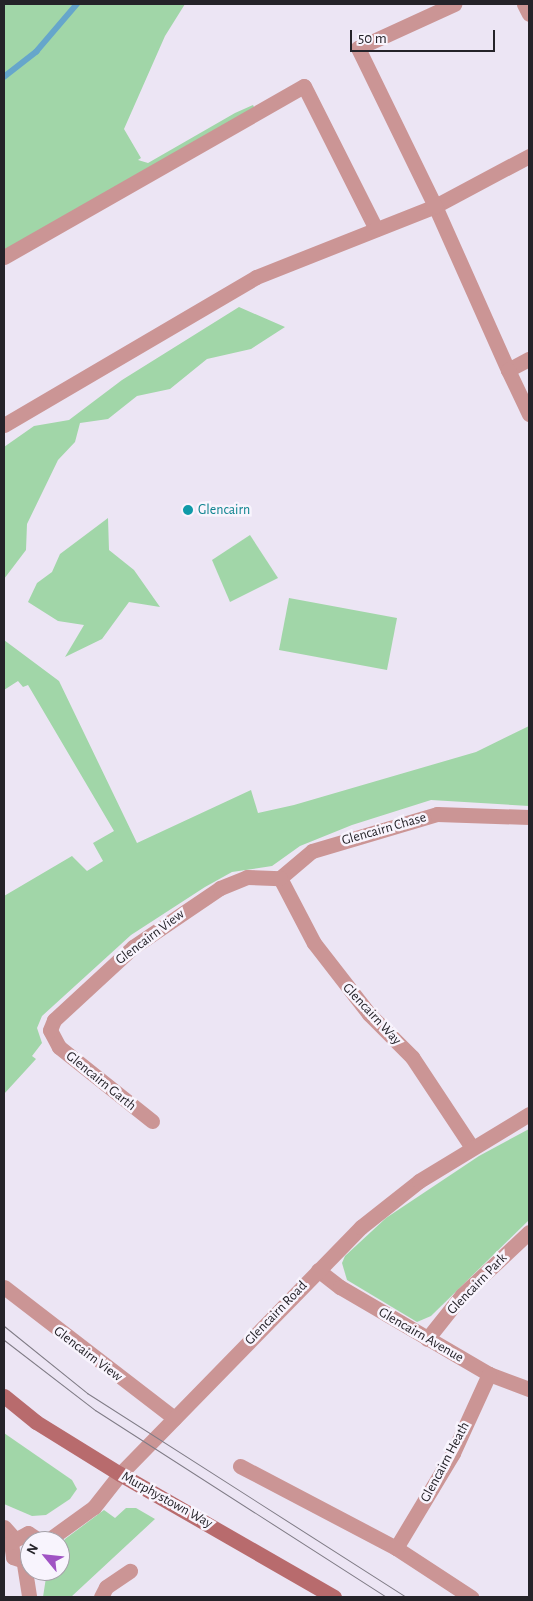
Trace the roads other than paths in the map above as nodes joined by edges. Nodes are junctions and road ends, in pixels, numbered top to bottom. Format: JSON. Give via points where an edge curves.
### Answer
{"nodes":[{"id":1,"x":454,"y":4,"type":"edge"},
{"id":2,"x":524,"y":4,"type":"edge"},
{"id":3,"x":529,"y":14,"type":"edge"},
{"id":4,"x":529,"y":156,"type":"edge"},
{"id":5,"x":435,"y":206,"type":"junction"},
{"id":6,"x":376,"y":229,"type":"junction"},
{"id":7,"x":4,"y":257,"type":"edge"},
{"id":8,"x":529,"y":359,"type":"edge"},
{"id":9,"x":508,"y":370,"type":"junction"},
{"id":10,"x":529,"y":414,"type":"edge"},
{"id":11,"x":4,"y":425,"type":"edge"},
{"id":12,"x":529,"y":817,"type":"edge"},
{"id":13,"x":280,"y":878,"type":"junction"},
{"id":14,"x":53,"y":1039,"type":"joint"},
{"id":15,"x":529,"y":1114,"type":"edge"},
{"id":16,"x":152,"y":1121,"type":"dead end"},
{"id":17,"x":471,"y":1146,"type":"junction"},
{"id":18,"x":529,"y":1232,"type":"edge"},
{"id":19,"x":318,"y":1270,"type":"junction"},
{"id":20,"x":4,"y":1287,"type":"edge"},
{"id":21,"x":427,"y":1339,"type":"junction"},
{"id":22,"x":489,"y":1374,"type":"junction"},
{"id":23,"x":529,"y":1389,"type":"edge"},
{"id":24,"x":4,"y":1396,"type":"edge"},
{"id":25,"x":174,"y":1418,"type":"junction"},
{"id":26,"x":240,"y":1466,"type":"dead end"},
{"id":27,"x":120,"y":1474,"type":"junction"},
{"id":28,"x":61,"y":1531,"type":"edge"},
{"id":29,"x":9,"y":1532,"type":"edge"},
{"id":30,"x":396,"y":1548,"type":"junction"},
{"id":31,"x":20,"y":1559,"type":"edge"},
{"id":32,"x":130,"y":1571,"type":"dead end"},
{"id":33,"x":28,"y":1581,"type":"edge"},
{"id":34,"x":29,"y":1597,"type":"edge"},
{"id":35,"x":101,"y":1597,"type":"edge"},
{"id":36,"x":334,"y":1597,"type":"edge"},
{"id":37,"x":472,"y":1597,"type":"edge"}],
"edges":[{"from":1,"to":5,"type":"street","via":[[358,48]]},
{"from":2,"to":3,"type":"street"},
{"from":4,"to":5,"type":"street"},
{"from":5,"to":6,"type":"street"},
{"from":5,"to":9,"type":"street"},
{"from":6,"to":7,"type":"street","via":[[304,86]]},
{"from":6,"to":11,"type":"street","via":[[256,277]]},
{"from":8,"to":9,"type":"street"},
{"from":9,"to":10,"type":"street"},
{"from":12,"to":13,"type":"street","name":"Glencairn Chase","via":[[437,814],[312,851]]},
{"from":13,"to":14,"type":"street","name":"Glencairn View","via":[[247,877],[220,888],[133,947],[64,1007],[54,1020]]},
{"from":13,"to":17,"type":"street","name":"Glencairn Way","via":[[314,943],[357,1000],[412,1057]]},
{"from":14,"to":16,"type":"street","name":"Glencairn Garth","via":[[109,1090]]},
{"from":15,"to":17,"type":"street","name":"Glencairn Road"},
{"from":17,"to":19,"type":"street","name":"Glencairn Road","via":[[361,1228]]},
{"from":18,"to":21,"type":"street","name":"Glencairn Park","via":[[462,1295]]},
{"from":19,"to":21,"type":"street","name":"Glencairn Avenue"},
{"from":19,"to":25,"type":"street","name":"Glencairn Road"},
{"from":20,"to":25,"type":"street","name":"Glencairn View","via":[[80,1350]]},
{"from":21,"to":22,"type":"street","name":"Glencairn Avenue"},
{"from":22,"to":23,"type":"street","name":"Glencairn Avenue"},
{"from":22,"to":30,"type":"street","name":"Glencairn Heath","via":[[453,1453]]},
{"from":24,"to":27,"type":"street","name":"Murphystown Way","via":[[36,1422]]},
{"from":25,"to":27,"type":"street","name":"Glencairn Road"},
{"from":26,"to":30,"type":"street"},
{"from":27,"to":28,"type":"street","name":"Glencairn Road","via":[[94,1508]]},
{"from":27,"to":36,"type":"street","name":"Murphystown Way"},
{"from":29,"to":31,"type":"street","via":[[11,1553]]},
{"from":30,"to":37,"type":"street"},
{"from":32,"to":35,"type":"street","via":[[106,1587]]},
{"from":33,"to":34,"type":"street"}]}
